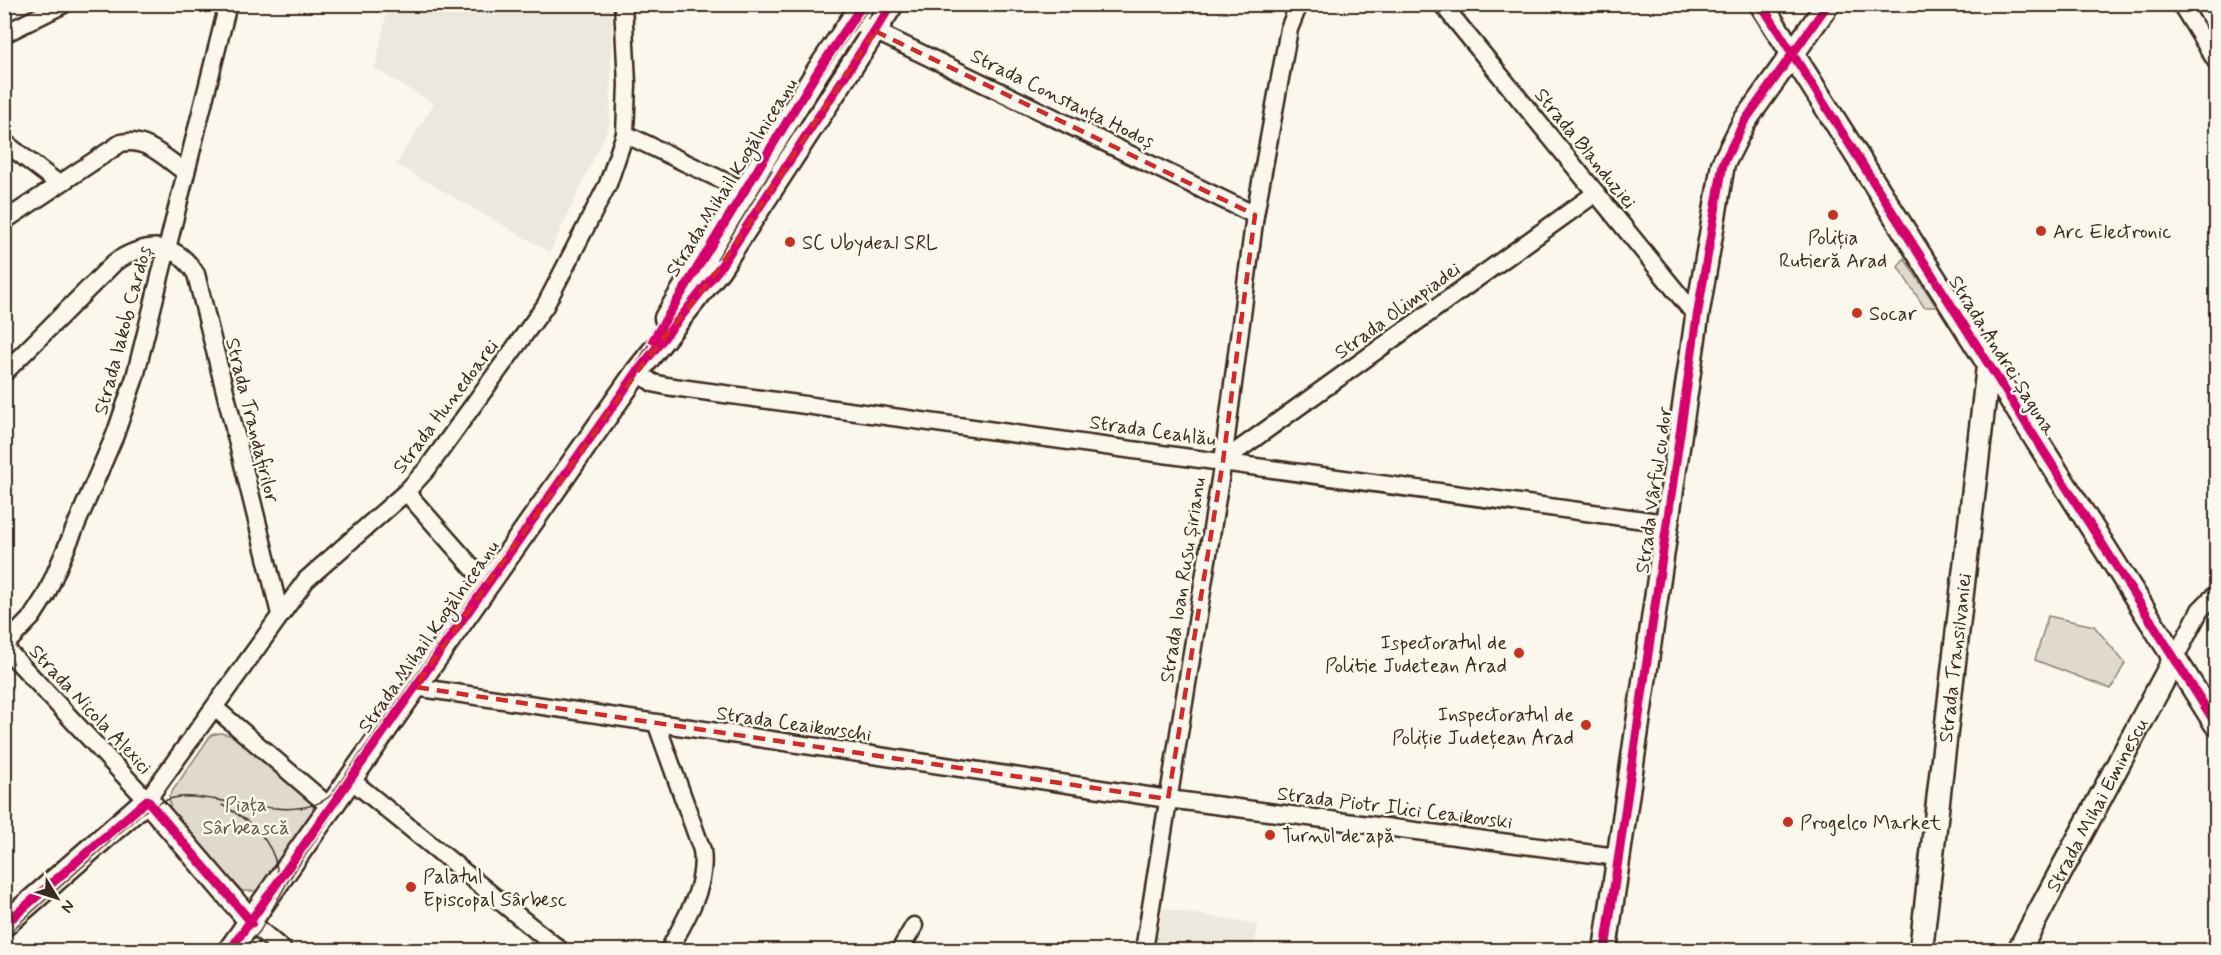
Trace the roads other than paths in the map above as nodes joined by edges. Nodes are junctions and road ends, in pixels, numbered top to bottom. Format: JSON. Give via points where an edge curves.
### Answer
{"nodes":[{"id":1,"x":64,"y":4,"type":"edge"},
{"id":2,"x":228,"y":4,"type":"edge"},
{"id":3,"x":623,"y":4,"type":"edge"},
{"id":4,"x":892,"y":4,"type":"edge"},
{"id":5,"x":1299,"y":4,"type":"edge"},
{"id":6,"x":1442,"y":4,"type":"edge"},
{"id":7,"x":1761,"y":4,"type":"edge"},
{"id":8,"x":1828,"y":4,"type":"edge"},
{"id":9,"x":2181,"y":4,"type":"edge"},
{"id":10,"x":858,"y":12,"type":"edge"},
{"id":11,"x":875,"y":31,"type":"junction"},
{"id":12,"x":4,"y":34,"type":"edge"},
{"id":13,"x":1791,"y":54,"type":"junction"},
{"id":14,"x":2217,"y":61,"type":"edge"},
{"id":15,"x":625,"y":134,"type":"junction"},
{"id":16,"x":4,"y":142,"type":"edge"},
{"id":17,"x":185,"y":172,"type":"junction"},
{"id":18,"x":59,"y":184,"type":"junction"},
{"id":19,"x":745,"y":191,"type":"junction"},
{"id":20,"x":1596,"y":193,"type":"junction"},
{"id":21,"x":1255,"y":215,"type":"junction"},
{"id":22,"x":4,"y":221,"type":"edge"},
{"id":23,"x":167,"y":249,"type":"junction"},
{"id":24,"x":1697,"y":317,"type":"junction"},
{"id":25,"x":1988,"y":366,"type":"junction"},
{"id":26,"x":637,"y":372,"type":"junction"},
{"id":27,"x":4,"y":373,"type":"edge"},
{"id":28,"x":1222,"y":461,"type":"junction"},
{"id":29,"x":406,"y":492,"type":"junction"},
{"id":30,"x":1666,"y":523,"type":"junction"},
{"id":31,"x":486,"y":583,"type":"junction"},
{"id":32,"x":2217,"y":594,"type":"edge"},
{"id":33,"x":280,"y":615,"type":"junction"},
{"id":34,"x":4,"y":646,"type":"edge"},
{"id":35,"x":2175,"y":658,"type":"junction"},
{"id":36,"x":415,"y":687,"type":"junction"},
{"id":37,"x":215,"y":708,"type":"junction"},
{"id":38,"x":2217,"y":724,"type":"edge"},
{"id":39,"x":657,"y":725,"type":"junction"},
{"id":40,"x":350,"y":779,"type":"junction"},
{"id":41,"x":1168,"y":799,"type":"junction"},
{"id":42,"x":147,"y":800,"type":"junction"},
{"id":43,"x":330,"y":807,"type":"junction"},
{"id":44,"x":1617,"y":857,"type":"junction"},
{"id":45,"x":252,"y":923,"type":"junction"},
{"id":46,"x":4,"y":925,"type":"edge"},
{"id":47,"x":914,"y":926,"type":"dead end"},
{"id":48,"x":230,"y":951,"type":"edge"},
{"id":49,"x":283,"y":951,"type":"edge"},
{"id":50,"x":560,"y":951,"type":"edge"},
{"id":51,"x":669,"y":951,"type":"edge"},
{"id":52,"x":900,"y":951,"type":"edge"},
{"id":53,"x":1144,"y":951,"type":"edge"},
{"id":54,"x":1605,"y":951,"type":"edge"},
{"id":55,"x":1922,"y":951,"type":"edge"},
{"id":56,"x":2019,"y":951,"type":"edge"}],
"edges":[{"from":1,"to":12,"type":"street"},
{"from":2,"to":17,"type":"street","name":"Strada Iakob Cardoș"},
{"from":3,"to":15,"type":"street","name":"Strada Hunedoarei"},
{"from":4,"to":11,"type":"main road","name":"Strada Mihail Kogălniceanu"},
{"from":5,"to":21,"type":"street","name":"Strada Ioan Rusu Șirianu","via":[[1289,29]]},
{"from":6,"to":20,"type":"street","name":"Strada Blanduziei"},
{"from":7,"to":13,"type":"main road","name":"Strada Andrei Șaguna"},
{"from":8,"to":13,"type":"main road","name":"Strada Vârful cu dor"},
{"from":9,"to":14,"type":"street"},
{"from":10,"to":11,"type":"street","name":"Strada Constanța Hodoș"},
{"from":10,"to":19,"type":"main road","name":"Strada Mihail Kogălniceanu"},
{"from":11,"to":21,"type":"street","name":"Strada Constanța Hodoș"},
{"from":11,"to":26,"type":"main road","name":"Strada Mihail Kogălniceanu","via":[[719,269]]},
{"from":13,"to":24,"type":"main road","name":"Strada Vârful cu dor","via":[[1744,122],[1723,164]]},
{"from":13,"to":25,"type":"main road","name":"Strada Andrei Șaguna"},
{"from":15,"to":19,"type":"street"},
{"from":15,"to":29,"type":"street","name":"Strada Hunedoarei","via":[[608,184],[545,306],[461,425]]},
{"from":16,"to":18,"type":"street"},
{"from":17,"to":18,"type":"street","via":[[145,143],[132,140],[121,143]]},
{"from":17,"to":23,"type":"street","name":"Strada Iakob Cardoș"},
{"from":18,"to":22,"type":"street"},
{"from":19,"to":26,"type":"main road","name":"Strada Mihail Kogălniceanu","via":[[682,290]]},
{"from":20,"to":24,"type":"street","name":"Strada Blanduziei"},
{"from":20,"to":28,"type":"street","name":"Strada Olimpiadei"},
{"from":21,"to":28,"type":"street","name":"Strada Ioan Rusu Șirianu"},
{"from":23,"to":27,"type":"street","via":[[133,251],[115,262]]},
{"from":23,"to":33,"type":"street","name":"Strada Trandafirilor","via":[[181,255],[196,274]]},
{"from":23,"to":34,"type":"street","name":"Strada Iakob Cardoș","via":[[135,377],[115,435],[46,595],[32,617]]},
{"from":24,"to":30,"type":"main road","name":"Strada Vârful cu dor"},
{"from":25,"to":35,"type":"main road","name":"Strada Andrei Șaguna"},
{"from":25,"to":55,"type":"main road","name":"Strada Transilvaniei"},
{"from":26,"to":28,"type":"street","name":"Strada Ceahlău","via":[[666,386]]},
{"from":26,"to":31,"type":"main road","name":"Strada Mihail Kogălniceanu"},
{"from":28,"to":30,"type":"street","name":"Strada Ceahlău"},
{"from":28,"to":41,"type":"street","name":"Strada Ioan Rusu Șirianu"},
{"from":29,"to":31,"type":"street"},
{"from":29,"to":33,"type":"street","name":"Strada Hunedoarei","via":[[323,562]]},
{"from":30,"to":44,"type":"main road","name":"Strada Vârful cu dor"},
{"from":31,"to":36,"type":"main road","name":"Strada Mihail Kogălniceanu"},
{"from":32,"to":35,"type":"street","via":[[2200,610]]},
{"from":33,"to":37,"type":"street","name":"Strada Hunedoarei"},
{"from":34,"to":42,"type":"street","name":"Strada Nicola Alexici"},
{"from":35,"to":38,"type":"main road","name":"Strada Andrei Șaguna"},
{"from":35,"to":56,"type":"main road","name":"Strada Mihai Eminescu"},
{"from":36,"to":39,"type":"street","name":"Strada Ceaikovschi"},
{"from":36,"to":40,"type":"main road","name":"Strada Mihail Kogălniceanu"},
{"from":37,"to":42,"type":"street","name":"Strada Hunedoarei"},
{"from":37,"to":43,"type":"street"},
{"from":39,"to":41,"type":"street","name":"Strada Ceaikovschi"},
{"from":39,"to":51,"type":"street","via":[[702,850],[704,868],[702,883]]},
{"from":40,"to":43,"type":"main road","name":"Strada Mihail Kogălniceanu"},
{"from":40,"to":50,"type":"street"},
{"from":41,"to":44,"type":"street","name":"Strada Piotr Ilici Ceaikovski"},
{"from":41,"to":53,"type":"street","name":"Strada Ioan Rusu Șirianu"},
{"from":42,"to":45,"type":"main road"},
{"from":42,"to":46,"type":"main road"},
{"from":43,"to":45,"type":"main road","name":"Strada Mihail Kogălniceanu"},
{"from":44,"to":54,"type":"main road","name":"Strada Vârful cu dor"},
{"from":45,"to":48,"type":"main road","name":"Strada Mihail Kogălniceanu"},
{"from":45,"to":49,"type":"street"},
{"from":47,"to":52,"type":"street"}]}
